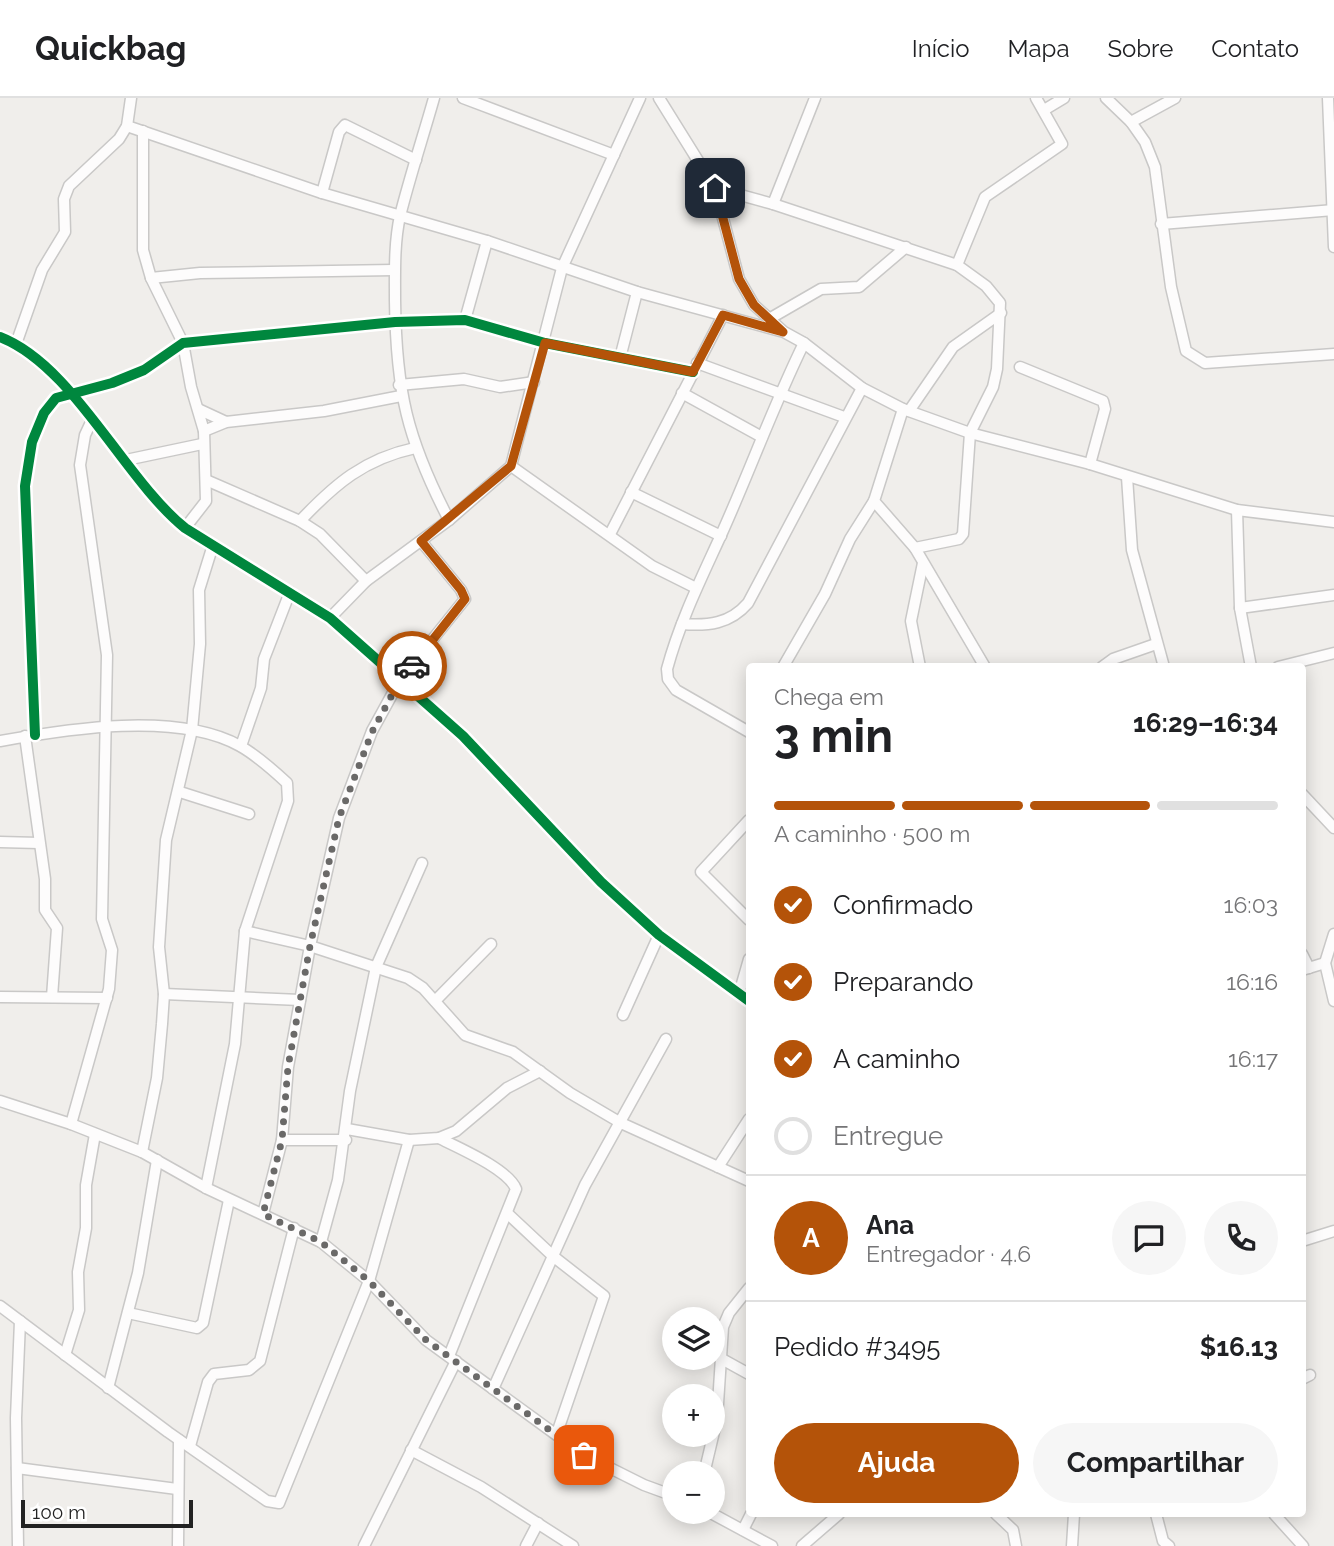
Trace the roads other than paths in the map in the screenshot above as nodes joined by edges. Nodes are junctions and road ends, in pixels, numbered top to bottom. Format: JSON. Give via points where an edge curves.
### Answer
{"nodes":[{"id":1,"x":131,"y":98,"type":"edge"},
{"id":2,"x":434,"y":98,"type":"edge"},
{"id":3,"x":463,"y":98,"type":"edge"},
{"id":4,"x":625,"y":98,"type":"edge"},
{"id":5,"x":659,"y":98,"type":"edge"},
{"id":6,"x":815,"y":98,"type":"edge"},
{"id":7,"x":1036,"y":98,"type":"edge"},
{"id":8,"x":1064,"y":98,"type":"edge"},
{"id":9,"x":1106,"y":98,"type":"edge"},
{"id":10,"x":1175,"y":98,"type":"edge"},
{"id":11,"x":1328,"y":98,"type":"edge"},
{"id":12,"x":639,"y":100,"type":"edge"},
{"id":13,"x":1044,"y":110,"type":"junction"},
{"id":14,"x":1131,"y":122,"type":"junction"},
{"id":15,"x":127,"y":126,"type":"junction"},
{"id":16,"x":143,"y":131,"type":"junction"},
{"id":17,"x":614,"y":155,"type":"junction"},
{"id":18,"x":416,"y":160,"type":"junction"},
{"id":19,"x":715,"y":188,"type":"junction"},
{"id":20,"x":322,"y":193,"type":"junction"},
{"id":21,"x":773,"y":204,"type":"junction"},
{"id":22,"x":1333,"y":211,"type":"edge"},
{"id":23,"x":400,"y":217,"type":"junction"},
{"id":24,"x":1161,"y":224,"type":"junction"},
{"id":25,"x":487,"y":241,"type":"junction"},
{"id":26,"x":906,"y":247,"type":"junction"},
{"id":27,"x":1334,"y":247,"type":"edge"},
{"id":28,"x":957,"y":265,"type":"junction"},
{"id":29,"x":562,"y":268,"type":"junction"},
{"id":30,"x":394,"y":270,"type":"junction"},
{"id":31,"x":151,"y":278,"type":"junction"},
{"id":32,"x":637,"y":292,"type":"junction"},
{"id":33,"x":1002,"y":313,"type":"junction"},
{"id":34,"x":723,"y":315,"type":"junction"},
{"id":35,"x":769,"y":319,"type":"junction"},
{"id":36,"x":466,"y":320,"type":"junction"},
{"id":37,"x":395,"y":322,"type":"junction"},
{"id":38,"x":783,"y":332,"type":"junction"},
{"id":39,"x":0,"y":337,"type":"edge"},
{"id":40,"x":183,"y":343,"type":"junction"},
{"id":41,"x":545,"y":343,"type":"junction"},
{"id":42,"x":804,"y":343,"type":"junction"},
{"id":43,"x":16,"y":344,"type":"junction"},
{"id":44,"x":1334,"y":354,"type":"edge"},
{"id":45,"x":620,"y":358,"type":"junction"},
{"id":46,"x":695,"y":368,"type":"junction"},
{"id":47,"x":1020,"y":368,"type":"dead end"},
{"id":48,"x":534,"y":382,"type":"junction"},
{"id":49,"x":399,"y":385,"type":"junction"},
{"id":50,"x":862,"y":388,"type":"junction"},
{"id":51,"x":68,"y":393,"type":"junction"},
{"id":52,"x":682,"y":393,"type":"junction"},
{"id":53,"x":779,"y":394,"type":"junction"},
{"id":54,"x":401,"y":396,"type":"junction"},
{"id":55,"x":198,"y":409,"type":"junction"},
{"id":56,"x":906,"y":410,"type":"junction"},
{"id":57,"x":844,"y":417,"type":"junction"},
{"id":58,"x":92,"y":420,"type":"junction"},
{"id":59,"x":226,"y":422,"type":"junction"},
{"id":60,"x":204,"y":431,"type":"junction"},
{"id":61,"x":970,"y":433,"type":"junction"},
{"id":62,"x":762,"y":437,"type":"junction"},
{"id":63,"x":202,"y":444,"type":"junction"},
{"id":64,"x":415,"y":448,"type":"junction"},
{"id":65,"x":126,"y":460,"type":"junction"},
{"id":66,"x":1090,"y":464,"type":"junction"},
{"id":67,"x":511,"y":466,"type":"junction"},
{"id":68,"x":1127,"y":477,"type":"junction"},
{"id":69,"x":206,"y":480,"type":"junction"},
{"id":70,"x":631,"y":492,"type":"junction"},
{"id":71,"x":874,"y":501,"type":"junction"},
{"id":72,"x":1237,"y":510,"type":"junction"},
{"id":73,"x":449,"y":520,"type":"junction"},
{"id":74,"x":300,"y":521,"type":"junction"},
{"id":75,"x":1334,"y":522,"type":"edge"},
{"id":76,"x":185,"y":528,"type":"junction"},
{"id":77,"x":610,"y":534,"type":"junction"},
{"id":78,"x":721,"y":536,"type":"junction"},
{"id":79,"x":421,"y":541,"type":"junction"},
{"id":80,"x":213,"y":545,"type":"junction"},
{"id":81,"x":915,"y":548,"type":"junction"},
{"id":82,"x":923,"y":563,"type":"junction"},
{"id":83,"x":366,"y":581,"type":"junction"},
{"id":84,"x":694,"y":587,"type":"junction"},
{"id":85,"x":290,"y":592,"type":"junction"},
{"id":86,"x":1334,"y":595,"type":"edge"},
{"id":87,"x":1240,"y":608,"type":"junction"},
{"id":88,"x":330,"y":618,"type":"junction"},
{"id":89,"x":682,"y":624,"type":"junction"},
{"id":90,"x":1157,"y":644,"type":"junction"},
{"id":91,"x":1334,"y":653,"type":"edge"},
{"id":92,"x":785,"y":663,"type":"edge"},
{"id":93,"x":919,"y":663,"type":"edge"},
{"id":94,"x":983,"y":663,"type":"edge"},
{"id":95,"x":1108,"y":663,"type":"edge"},
{"id":96,"x":1163,"y":663,"type":"edge"},
{"id":97,"x":1250,"y":663,"type":"edge"},
{"id":98,"x":1294,"y":663,"type":"edge"},
{"id":99,"x":400,"y":680,"type":"junction"},
{"id":100,"x":104,"y":727,"type":"junction"},
{"id":101,"x":192,"y":730,"type":"junction"},
{"id":102,"x":746,"y":731,"type":"edge"},
{"id":103,"x":30,"y":735,"type":"junction"},
{"id":104,"x":0,"y":741,"type":"edge"},
{"id":105,"x":241,"y":746,"type":"junction"},
{"id":106,"x":180,"y":792,"type":"junction"},
{"id":107,"x":1306,"y":798,"type":"edge"},
{"id":108,"x":249,"y":814,"type":"dead end"},
{"id":109,"x":746,"y":823,"type":"edge"},
{"id":110,"x":1334,"y":828,"type":"edge"},
{"id":111,"x":0,"y":842,"type":"edge"},
{"id":112,"x":39,"y":844,"type":"junction"},
{"id":113,"x":422,"y":863,"type":"dead end"},
{"id":114,"x":746,"y":917,"type":"edge"},
{"id":115,"x":245,"y":932,"type":"junction"},
{"id":116,"x":1334,"y":934,"type":"edge"},
{"id":117,"x":659,"y":935,"type":"junction"},
{"id":118,"x":491,"y":944,"type":"dead end"},
{"id":119,"x":310,"y":946,"type":"junction"},
{"id":120,"x":1325,"y":963,"type":"junction"},
{"id":121,"x":376,"y":967,"type":"junction"},
{"id":122,"x":1306,"y":969,"type":"edge"},
{"id":123,"x":746,"y":970,"type":"edge"},
{"id":124,"x":164,"y":994,"type":"junction"},
{"id":125,"x":739,"y":994,"type":"junction"},
{"id":126,"x":0,"y":996,"type":"edge"},
{"id":127,"x":52,"y":998,"type":"junction"},
{"id":128,"x":107,"y":998,"type":"junction"},
{"id":129,"x":238,"y":998,"type":"junction"},
{"id":130,"x":746,"y":999,"type":"edge"},
{"id":131,"x":300,"y":1000,"type":"junction"},
{"id":132,"x":435,"y":1000,"type":"junction"},
{"id":133,"x":1334,"y":1001,"type":"edge"},
{"id":134,"x":623,"y":1015,"type":"dead end"},
{"id":135,"x":666,"y":1039,"type":"dead end"},
{"id":136,"x":540,"y":1071,"type":"junction"},
{"id":137,"x":0,"y":1101,"type":"edge"},
{"id":138,"x":621,"y":1123,"type":"junction"},
{"id":139,"x":71,"y":1124,"type":"junction"},
{"id":140,"x":746,"y":1124,"type":"edge"},
{"id":141,"x":96,"y":1134,"type":"junction"},
{"id":142,"x":346,"y":1134,"type":"junction"},
{"id":143,"x":439,"y":1138,"type":"junction"},
{"id":144,"x":282,"y":1140,"type":"junction"},
{"id":145,"x":409,"y":1140,"type":"junction"},
{"id":146,"x":142,"y":1152,"type":"junction"},
{"id":147,"x":158,"y":1160,"type":"junction"},
{"id":148,"x":718,"y":1167,"type":"junction"},
{"id":149,"x":746,"y":1180,"type":"edge"},
{"id":150,"x":206,"y":1188,"type":"junction"},
{"id":151,"x":229,"y":1200,"type":"junction"},
{"id":152,"x":263,"y":1214,"type":"junction"},
{"id":153,"x":508,"y":1214,"type":"junction"},
{"id":154,"x":294,"y":1228,"type":"junction"},
{"id":155,"x":1334,"y":1231,"type":"edge"},
{"id":156,"x":1306,"y":1240,"type":"edge"},
{"id":157,"x":321,"y":1242,"type":"junction"},
{"id":158,"x":554,"y":1257,"type":"junction"},
{"id":159,"x":369,"y":1281,"type":"junction"},
{"id":160,"x":746,"y":1292,"type":"edge"},
{"id":161,"x":0,"y":1306,"type":"edge"},
{"id":162,"x":128,"y":1313,"type":"junction"},
{"id":163,"x":20,"y":1321,"type":"junction"},
{"id":164,"x":725,"y":1326,"type":"edge"},
{"id":165,"x":65,"y":1355,"type":"junction"},
{"id":166,"x":452,"y":1359,"type":"junction"},
{"id":167,"x":725,"y":1361,"type":"edge"},
{"id":168,"x":720,"y":1370,"type":"edge"},
{"id":169,"x":746,"y":1372,"type":"edge"},
{"id":170,"x":108,"y":1388,"type":"junction"},
{"id":171,"x":493,"y":1389,"type":"junction"},
{"id":172,"x":556,"y":1433,"type":"junction"},
{"id":173,"x":179,"y":1440,"type":"junction"},
{"id":174,"x":190,"y":1446,"type":"junction"},
{"id":175,"x":411,"y":1450,"type":"junction"},
{"id":176,"x":707,"y":1461,"type":"edge"},
{"id":177,"x":17,"y":1468,"type":"junction"},
{"id":178,"x":177,"y":1489,"type":"junction"},
{"id":179,"x":662,"y":1491,"type":"edge"},
{"id":180,"x":750,"y":1517,"type":"edge"},
{"id":181,"x":836,"y":1517,"type":"edge"},
{"id":182,"x":999,"y":1517,"type":"edge"},
{"id":183,"x":1074,"y":1517,"type":"edge"},
{"id":184,"x":1157,"y":1517,"type":"edge"},
{"id":185,"x":1277,"y":1517,"type":"edge"},
{"id":186,"x":725,"y":1520,"type":"edge"},
{"id":187,"x":538,"y":1522,"type":"junction"},
{"id":188,"x":743,"y":1530,"type":"junction"},
{"id":189,"x":809,"y":1544,"type":"edge"},
{"id":190,"x":18,"y":1546,"type":"edge"},
{"id":191,"x":178,"y":1546,"type":"edge"},
{"id":192,"x":364,"y":1546,"type":"edge"},
{"id":193,"x":526,"y":1546,"type":"edge"},
{"id":194,"x":573,"y":1546,"type":"edge"},
{"id":195,"x":772,"y":1546,"type":"edge"},
{"id":196,"x":1016,"y":1546,"type":"edge"},
{"id":197,"x":1072,"y":1546,"type":"edge"},
{"id":198,"x":1169,"y":1546,"type":"edge"},
{"id":199,"x":1303,"y":1546,"type":"edge"}],
"edges":[{"from":1,"to":15,"type":"street"},
{"from":2,"to":18,"type":"street"},
{"from":3,"to":17,"type":"street"},
{"from":4,"to":12,"type":"street"},
{"from":5,"to":19,"type":"street"},
{"from":6,"to":21,"type":"street"},
{"from":7,"to":13,"type":"street"},
{"from":8,"to":13,"type":"street"},
{"from":9,"to":14,"type":"street"},
{"from":10,"to":14,"type":"street"},
{"from":11,"to":22,"type":"street"},
{"from":12,"to":17,"type":"street"},
{"from":13,"to":28,"type":"street","via":[[1062,144],[985,197]]},
{"from":14,"to":24,"type":"street","via":[[1155,167]]},
{"from":15,"to":16,"type":"street"},
{"from":15,"to":43,"type":"street","via":[[69,186],[64,199],[65,232],[42,270]]},
{"from":16,"to":20,"type":"street"},
{"from":16,"to":31,"type":"street","via":[[143,250]]},
{"from":17,"to":29,"type":"street"},
{"from":18,"to":20,"type":"street","via":[[345,125]]},
{"from":18,"to":23,"type":"street"},
{"from":19,"to":21,"type":"street"},
{"from":19,"to":35,"type":"street","via":[[739,279],[754,305]]},
{"from":20,"to":23,"type":"street"},
{"from":21,"to":26,"type":"street"},
{"from":22,"to":24,"type":"street"},
{"from":22,"to":27,"type":"street"},
{"from":23,"to":25,"type":"street"},
{"from":23,"to":30,"type":"street"},
{"from":24,"to":44,"type":"street","via":[[1181,340],[1193,358],[1205,363]]},
{"from":25,"to":29,"type":"street"},
{"from":25,"to":36,"type":"street"},
{"from":26,"to":28,"type":"street"},
{"from":26,"to":35,"type":"street","via":[[859,287],[821,289]]},
{"from":28,"to":33,"type":"street","via":[[986,286]]},
{"from":29,"to":32,"type":"street"},
{"from":29,"to":41,"type":"street"},
{"from":30,"to":31,"type":"street"},
{"from":30,"to":37,"type":"street"},
{"from":31,"to":40,"type":"street"},
{"from":32,"to":34,"type":"street"},
{"from":32,"to":45,"type":"street"},
{"from":33,"to":56,"type":"street","via":[[953,347]]},
{"from":33,"to":61,"type":"street","via":[[993,387]]},
{"from":34,"to":38,"type":"street"},
{"from":34,"to":46,"type":"street"},
{"from":35,"to":38,"type":"street"},
{"from":36,"to":37,"type":"street"},
{"from":36,"to":41,"type":"street"},
{"from":37,"to":40,"type":"street"},
{"from":37,"to":49,"type":"street"},
{"from":38,"to":42,"type":"street"},
{"from":39,"to":43,"type":"street"},
{"from":40,"to":51,"type":"street","via":[[144,370]]},
{"from":40,"to":55,"type":"street"},
{"from":41,"to":45,"type":"street"},
{"from":41,"to":48,"type":"street"},
{"from":42,"to":50,"type":"street"},
{"from":42,"to":53,"type":"street"},
{"from":43,"to":51,"type":"street"},
{"from":45,"to":46,"type":"street"},
{"from":46,"to":52,"type":"street"},
{"from":46,"to":53,"type":"street"},
{"from":47,"to":66,"type":"street","via":[[1103,401],[1105,409]]},
{"from":48,"to":49,"type":"street","via":[[500,387],[464,379]]},
{"from":48,"to":67,"type":"street"},
{"from":49,"to":54,"type":"street"},
{"from":50,"to":56,"type":"street"},
{"from":50,"to":57,"type":"street"},
{"from":51,"to":58,"type":"street"},
{"from":51,"to":103,"type":"street","via":[[56,398],[44,413],[32,442],[25,486]]},
{"from":52,"to":62,"type":"street"},
{"from":52,"to":70,"type":"street"},
{"from":53,"to":57,"type":"street"},
{"from":53,"to":62,"type":"street"},
{"from":54,"to":59,"type":"street","via":[[313,413]]},
{"from":54,"to":64,"type":"street"},
{"from":55,"to":59,"type":"street"},
{"from":55,"to":60,"type":"street"},
{"from":56,"to":61,"type":"street"},
{"from":56,"to":71,"type":"street"},
{"from":57,"to":89,"type":"street","via":[[748,603],[733,618],[718,623]]},
{"from":58,"to":65,"type":"street"},
{"from":58,"to":100,"type":"street","via":[[80,464],[107,655]]},
{"from":59,"to":60,"type":"street"},
{"from":60,"to":63,"type":"street"},
{"from":61,"to":66,"type":"street"},
{"from":61,"to":81,"type":"street","via":[[963,534]]},
{"from":62,"to":78,"type":"street"},
{"from":63,"to":65,"type":"street"},
{"from":63,"to":69,"type":"street"},
{"from":64,"to":73,"type":"street"},
{"from":64,"to":74,"type":"street","via":[[382,456],[358,470]]},
{"from":65,"to":76,"type":"street","via":[[157,503]]},
{"from":66,"to":68,"type":"street"},
{"from":67,"to":73,"type":"street"},
{"from":67,"to":77,"type":"street"},
{"from":68,"to":72,"type":"street"},
{"from":68,"to":90,"type":"street","via":[[1132,550]]},
{"from":69,"to":74,"type":"street"},
{"from":69,"to":76,"type":"street","via":[[206,501]]},
{"from":70,"to":77,"type":"street"},
{"from":70,"to":78,"type":"street"},
{"from":71,"to":81,"type":"street"},
{"from":71,"to":92,"type":"street"},
{"from":72,"to":75,"type":"street"},
{"from":72,"to":87,"type":"street"},
{"from":73,"to":79,"type":"street"},
{"from":74,"to":83,"type":"street","via":[[320,534]]},
{"from":76,"to":80,"type":"street"},
{"from":77,"to":84,"type":"street","via":[[652,566]]},
{"from":78,"to":84,"type":"street"},
{"from":79,"to":83,"type":"street"},
{"from":79,"to":99,"type":"street","via":[[465,599]]},
{"from":80,"to":85,"type":"street"},
{"from":80,"to":101,"type":"street","via":[[199,590],[200,645]]},
{"from":81,"to":82,"type":"street"},
{"from":82,"to":93,"type":"street","via":[[911,621]]},
{"from":82,"to":94,"type":"street"},
{"from":83,"to":88,"type":"street"},
{"from":84,"to":89,"type":"street"},
{"from":85,"to":88,"type":"street"},
{"from":85,"to":105,"type":"street","via":[[264,659],[261,688]]},
{"from":86,"to":87,"type":"street"},
{"from":87,"to":97,"type":"street"},
{"from":88,"to":99,"type":"street"},
{"from":89,"to":102,"type":"street","via":[[668,679],[676,690]]},
{"from":90,"to":95,"type":"street"},
{"from":90,"to":96,"type":"street"},
{"from":91,"to":98,"type":"street"},
{"from":99,"to":117,"type":"street","via":[[463,736],[601,882]]},
{"from":99,"to":119,"type":"street","via":[[372,732],[339,818]]},
{"from":100,"to":101,"type":"street"},
{"from":100,"to":103,"type":"street"},
{"from":100,"to":128,"type":"street","via":[[102,919],[112,950]]},
{"from":101,"to":105,"type":"street"},
{"from":101,"to":106,"type":"street"},
{"from":103,"to":104,"type":"street"},
{"from":103,"to":112,"type":"street"},
{"from":105,"to":115,"type":"street","via":[[287,783],[289,790]]},
{"from":106,"to":108,"type":"street"},
{"from":106,"to":124,"type":"street","via":[[169,828],[163,878],[159,947]]},
{"from":107,"to":110,"type":"street"},
{"from":109,"to":114,"type":"street","via":[[701,872]]},
{"from":111,"to":112,"type":"street"},
{"from":112,"to":127,"type":"street","via":[[46,910],[57,928]]},
{"from":113,"to":121,"type":"street"},
{"from":115,"to":119,"type":"street"},
{"from":115,"to":129,"type":"street"},
{"from":116,"to":120,"type":"street"},
{"from":117,"to":125,"type":"street"},
{"from":117,"to":134,"type":"street"},
{"from":118,"to":132,"type":"street"},
{"from":119,"to":121,"type":"street"},
{"from":119,"to":131,"type":"street"},
{"from":120,"to":122,"type":"street"},
{"from":120,"to":133,"type":"street"},
{"from":121,"to":132,"type":"street","via":[[408,978]]},
{"from":121,"to":142,"type":"street","via":[[350,1091]]},
{"from":123,"to":125,"type":"street"},
{"from":124,"to":129,"type":"street"},
{"from":124,"to":146,"type":"street","via":[[157,1078]]},
{"from":125,"to":130,"type":"street"},
{"from":126,"to":127,"type":"street"},
{"from":127,"to":128,"type":"street"},
{"from":128,"to":139,"type":"street"},
{"from":129,"to":131,"type":"street"},
{"from":129,"to":150,"type":"street","via":[[236,1044]]},
{"from":131,"to":144,"type":"street","via":[[286,1080]]},
{"from":132,"to":136,"type":"street","via":[[465,1035],[513,1052]]},
{"from":135,"to":138,"type":"street"},
{"from":136,"to":138,"type":"street"},
{"from":136,"to":143,"type":"street","via":[[507,1088],[456,1131]]},
{"from":137,"to":139,"type":"street"},
{"from":138,"to":148,"type":"street"},
{"from":138,"to":158,"type":"street","via":[[585,1185]]},
{"from":139,"to":141,"type":"street"},
{"from":140,"to":148,"type":"street"},
{"from":141,"to":146,"type":"street"},
{"from":141,"to":165,"type":"street","via":[[86,1185],[79,1310]]},
{"from":142,"to":144,"type":"street"},
{"from":142,"to":145,"type":"street"},
{"from":142,"to":157,"type":"street"},
{"from":143,"to":145,"type":"street"},
{"from":143,"to":153,"type":"street","via":[[514,1183]]},
{"from":144,"to":152,"type":"street"},
{"from":145,"to":159,"type":"street"},
{"from":146,"to":147,"type":"street"},
{"from":147,"to":150,"type":"street"},
{"from":147,"to":162,"type":"street"},
{"from":148,"to":149,"type":"street"},
{"from":150,"to":151,"type":"street"},
{"from":151,"to":152,"type":"street"},
{"from":151,"to":162,"type":"street","via":[[203,1323],[185,1328]]},
{"from":152,"to":154,"type":"street"},
{"from":153,"to":158,"type":"street"},
{"from":153,"to":166,"type":"street"},
{"from":154,"to":157,"type":"street"},
{"from":154,"to":174,"type":"street","via":[[260,1361],[249,1370],[214,1374],[208,1381]]},
{"from":155,"to":156,"type":"street"},
{"from":157,"to":159,"type":"street"},
{"from":158,"to":171,"type":"street"},
{"from":158,"to":172,"type":"street","via":[[604,1296]]},
{"from":159,"to":166,"type":"street","via":[[418,1332]]},
{"from":159,"to":174,"type":"street","via":[[282,1500],[267,1501]]},
{"from":160,"to":164,"type":"street"},
{"from":161,"to":163,"type":"street"},
{"from":162,"to":170,"type":"street"},
{"from":163,"to":165,"type":"street"},
{"from":163,"to":177,"type":"street"},
{"from":165,"to":170,"type":"street"},
{"from":166,"to":171,"type":"street"},
{"from":166,"to":175,"type":"street"},
{"from":167,"to":169,"type":"street"},
{"from":168,"to":176,"type":"street","via":[[718,1419]]},
{"from":170,"to":173,"type":"street"},
{"from":171,"to":172,"type":"street"},
{"from":172,"to":179,"type":"street","via":[[603,1466]]},
{"from":173,"to":174,"type":"street"},
{"from":173,"to":178,"type":"street"},
{"from":175,"to":187,"type":"street"},
{"from":175,"to":192,"type":"street"},
{"from":177,"to":178,"type":"street"},
{"from":177,"to":190,"type":"street"},
{"from":178,"to":191,"type":"street"},
{"from":180,"to":188,"type":"street"},
{"from":181,"to":189,"type":"street"},
{"from":182,"to":196,"type":"street","via":[[1013,1530]]},
{"from":183,"to":197,"type":"street"},
{"from":184,"to":198,"type":"street","via":[[1163,1541]]},
{"from":185,"to":199,"type":"street"},
{"from":186,"to":188,"type":"street"},
{"from":187,"to":193,"type":"street"},
{"from":187,"to":194,"type":"street"},
{"from":188,"to":195,"type":"street"}]}
